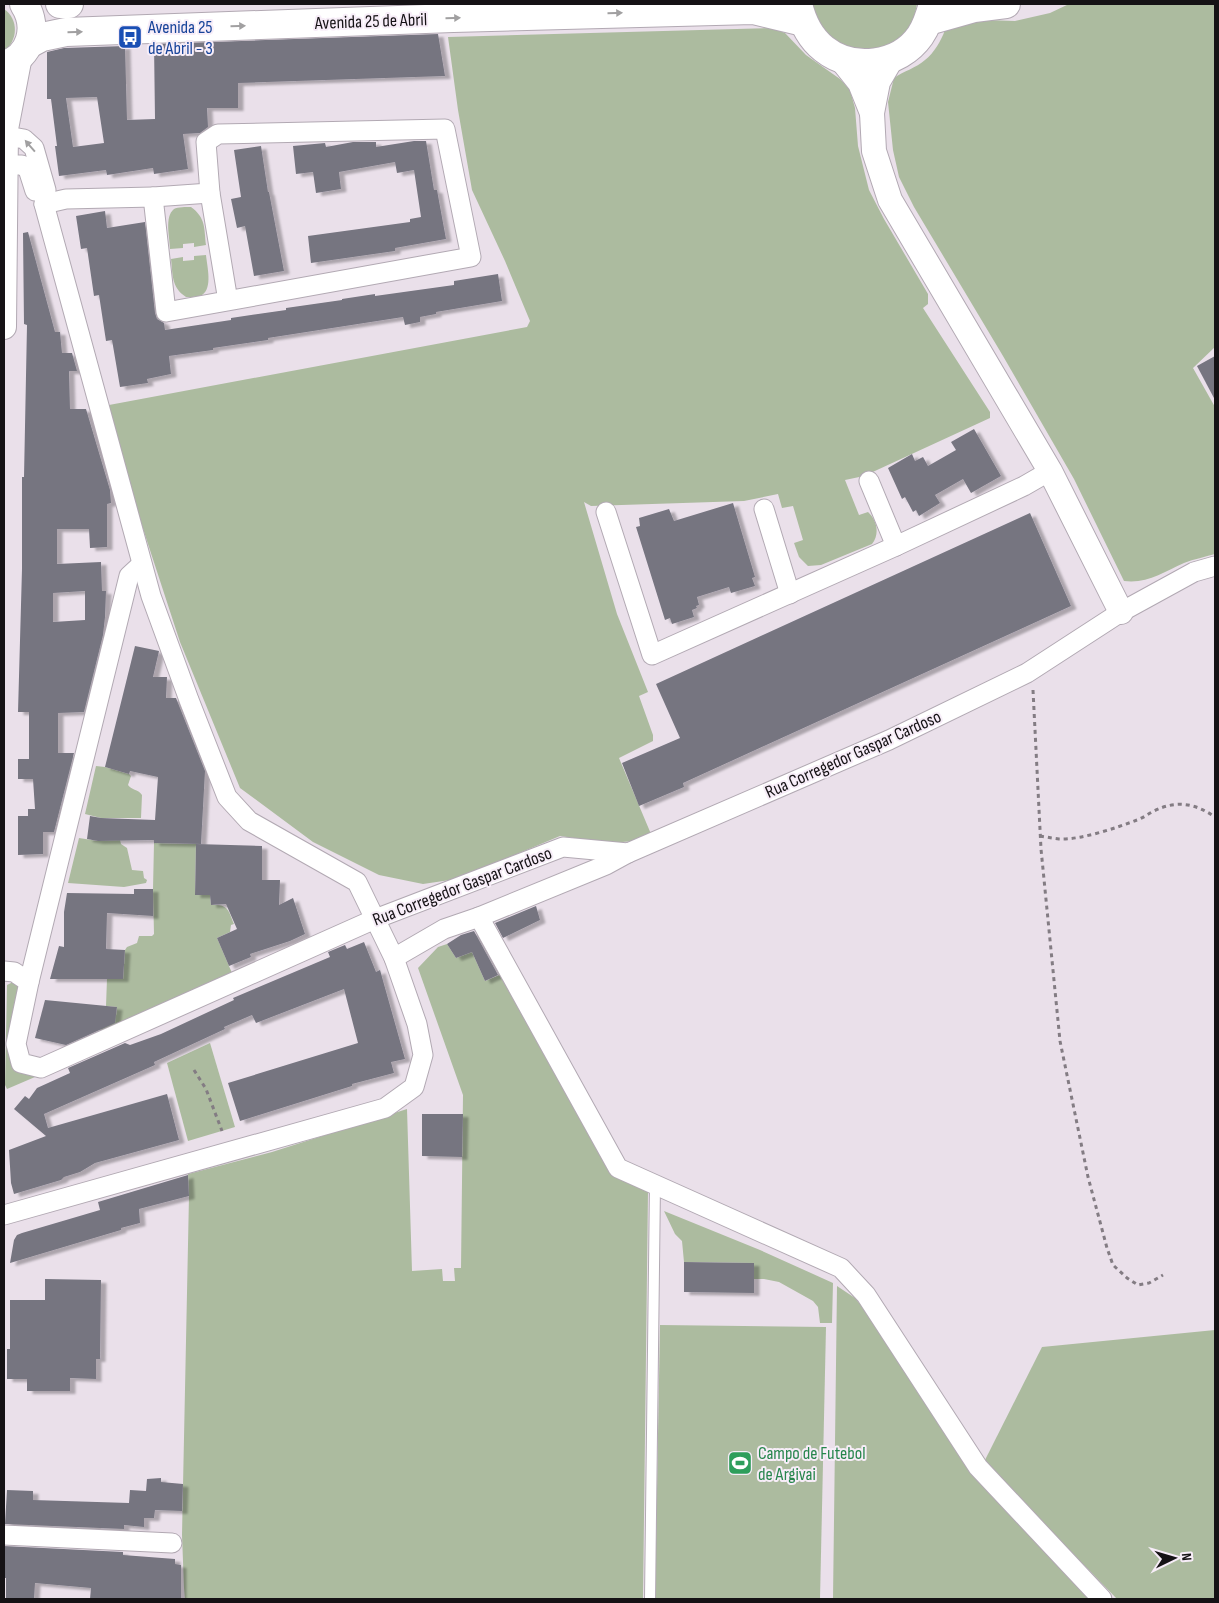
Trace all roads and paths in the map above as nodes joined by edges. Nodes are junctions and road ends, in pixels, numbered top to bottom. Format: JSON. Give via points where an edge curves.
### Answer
{"nodes":[{"id":1,"x":24,"y":4,"type":"edge"},
{"id":2,"x":60,"y":4,"type":"edge"},
{"id":3,"x":69,"y":4,"type":"edge"},
{"id":4,"x":1006,"y":4,"type":"edge"},
{"id":5,"x":801,"y":13,"type":"edge"},
{"id":6,"x":930,"y":13,"type":"edge"},
{"id":7,"x":17,"y":55,"type":"edge"},
{"id":8,"x":840,"y":58,"type":"junction"},
{"id":9,"x":892,"y":58,"type":"junction"},
{"id":10,"x":872,"y":113,"type":"junction"},
{"id":11,"x":5,"y":130,"type":"edge"},
{"id":12,"x":6,"y":165,"type":"junction"},
{"id":13,"x":210,"y":193,"type":"junction"},
{"id":14,"x":153,"y":197,"type":"junction"},
{"id":15,"x":44,"y":204,"type":"junction"},
{"id":16,"x":228,"y":301,"type":"junction"},
{"id":17,"x":4,"y":315,"type":"edge"},
{"id":18,"x":4,"y":327,"type":"edge"},
{"id":19,"x":1050,"y":471,"type":"junction"},
{"id":20,"x":869,"y":481,"type":"dead end"},
{"id":21,"x":764,"y":509,"type":"dead end"},
{"id":22,"x":606,"y":512,"type":"dead end"},
{"id":23,"x":896,"y":546,"type":"junction"},
{"id":24,"x":142,"y":564,"type":"junction"},
{"id":25,"x":1215,"y":566,"type":"edge"},
{"id":26,"x":790,"y":594,"type":"junction"},
{"id":27,"x":1121,"y":612,"type":"junction"},
{"id":28,"x":1028,"y":673,"type":"junction"},
{"id":29,"x":1215,"y":817,"type":"edge"},
{"id":30,"x":1040,"y":836,"type":"junction"},
{"id":31,"x":628,"y":853,"type":"junction"},
{"id":32,"x":479,"y":917,"type":"junction"},
{"id":33,"x":376,"y":920,"type":"junction"},
{"id":34,"x":394,"y":958,"type":"junction"},
{"id":35,"x":4,"y":971,"type":"edge"},
{"id":36,"x":29,"y":982,"type":"junction"},
{"id":37,"x":194,"y":1070,"type":"dead end"},
{"id":38,"x":222,"y":1131,"type":"dead end"},
{"id":39,"x":655,"y":1184,"type":"junction"},
{"id":40,"x":4,"y":1215,"type":"edge"},
{"id":41,"x":1163,"y":1275,"type":"dead end"},
{"id":42,"x":4,"y":1535,"type":"edge"},
{"id":43,"x":172,"y":1543,"type":"dead end"},
{"id":44,"x":650,"y":1599,"type":"edge"},
{"id":45,"x":1102,"y":1599,"type":"edge"}],
"edges":[{"from":1,"to":7,"type":"main road","via":[[29,10],[32,33]]},
{"from":2,"to":3,"type":"main road"},
{"from":4,"to":6,"type":"main road","name":"Avenida 25 de Abril"},
{"from":7,"to":5,"type":"main road","name":"Avenida 25 de Abril","one_way":true,"via":[[42,37],[66,32],[753,10]]},
{"from":5,"to":8,"type":"main road","name":"Avenida 25 de Abril","via":[[812,37],[825,50]]},
{"from":6,"to":9,"type":"main road","name":"Avenida 25 de Abril","via":[[919,37]]},
{"from":7,"to":11,"type":"street"},
{"from":8,"to":9,"type":"main road","name":"Avenida 25 de Abril","via":[[857,63],[875,63]]},
{"from":8,"to":10,"type":"street","via":[[860,83]]},
{"from":9,"to":10,"type":"street","via":[[878,82]]},
{"from":10,"to":19,"type":"street","via":[[874,151],[890,200]]},
{"from":11,"to":12,"type":"street"},
{"from":15,"to":11,"type":"street","one_way":true,"via":[[46,190],[34,148]]},
{"from":12,"to":15,"type":"street","via":[[22,165],[28,169],[37,197]]},
{"from":12,"to":17,"type":"street"},
{"from":13,"to":14,"type":"street"},
{"from":13,"to":16,"type":"street"},
{"from":13,"to":16,"type":"street","via":[[206,142],[218,134],[446,129],[471,257]]},
{"from":14,"to":15,"type":"street","via":[[66,199]]},
{"from":14,"to":16,"type":"street","via":[[166,312]]},
{"from":15,"to":24,"type":"street"},
{"from":17,"to":18,"type":"street"},
{"from":19,"to":23,"type":"street"},
{"from":19,"to":27,"type":"street"},
{"from":20,"to":23,"type":"street"},
{"from":21,"to":26,"type":"street"},
{"from":22,"to":26,"type":"street","via":[[652,656]]},
{"from":23,"to":26,"type":"street"},
{"from":24,"to":33,"type":"street","via":[[188,700],[227,796],[249,821],[357,882]]},
{"from":24,"to":36,"type":"street","via":[[129,576]]},
{"from":25,"to":27,"type":"street","name":"Rua Corregedor Gaspar Cardoso","via":[[1194,572]]},
{"from":27,"to":28,"type":"street","name":"Rua Corregedor Gaspar Cardoso"},
{"from":28,"to":30,"type":"path","via":[[1035,698]]},
{"from":28,"to":31,"type":"street","name":"Rua Corregedor Gaspar Cardoso","via":[[889,740]]},
{"from":29,"to":30,"type":"path","via":[[1198,806],[1175,805],[1097,833],[1060,839]]},
{"from":30,"to":41,"type":"path","via":[[1060,1041],[1088,1177],[1107,1248],[1113,1265],[1138,1285]]},
{"from":31,"to":32,"type":"street"},
{"from":31,"to":33,"type":"street","name":"Rua Corregedor Gaspar Cardoso","via":[[563,846]]},
{"from":32,"to":34,"type":"street","via":[[444,929]]},
{"from":32,"to":39,"type":"street","via":[[618,1168]]},
{"from":33,"to":34,"type":"street"},
{"from":33,"to":36,"type":"street","name":"Rua Corregedor Gaspar Cardoso","via":[[41,1068],[21,1063],[16,1044]]},
{"from":34,"to":40,"type":"street","via":[[417,1024],[423,1055],[414,1088],[385,1108]]},
{"from":35,"to":36,"type":"street","via":[[14,972]]},
{"from":37,"to":38,"type":"path","via":[[206,1089]]},
{"from":39,"to":44,"type":"lane"},
{"from":39,"to":45,"type":"street","via":[[841,1268],[866,1295],[978,1467]]},
{"from":42,"to":43,"type":"street"}]}
